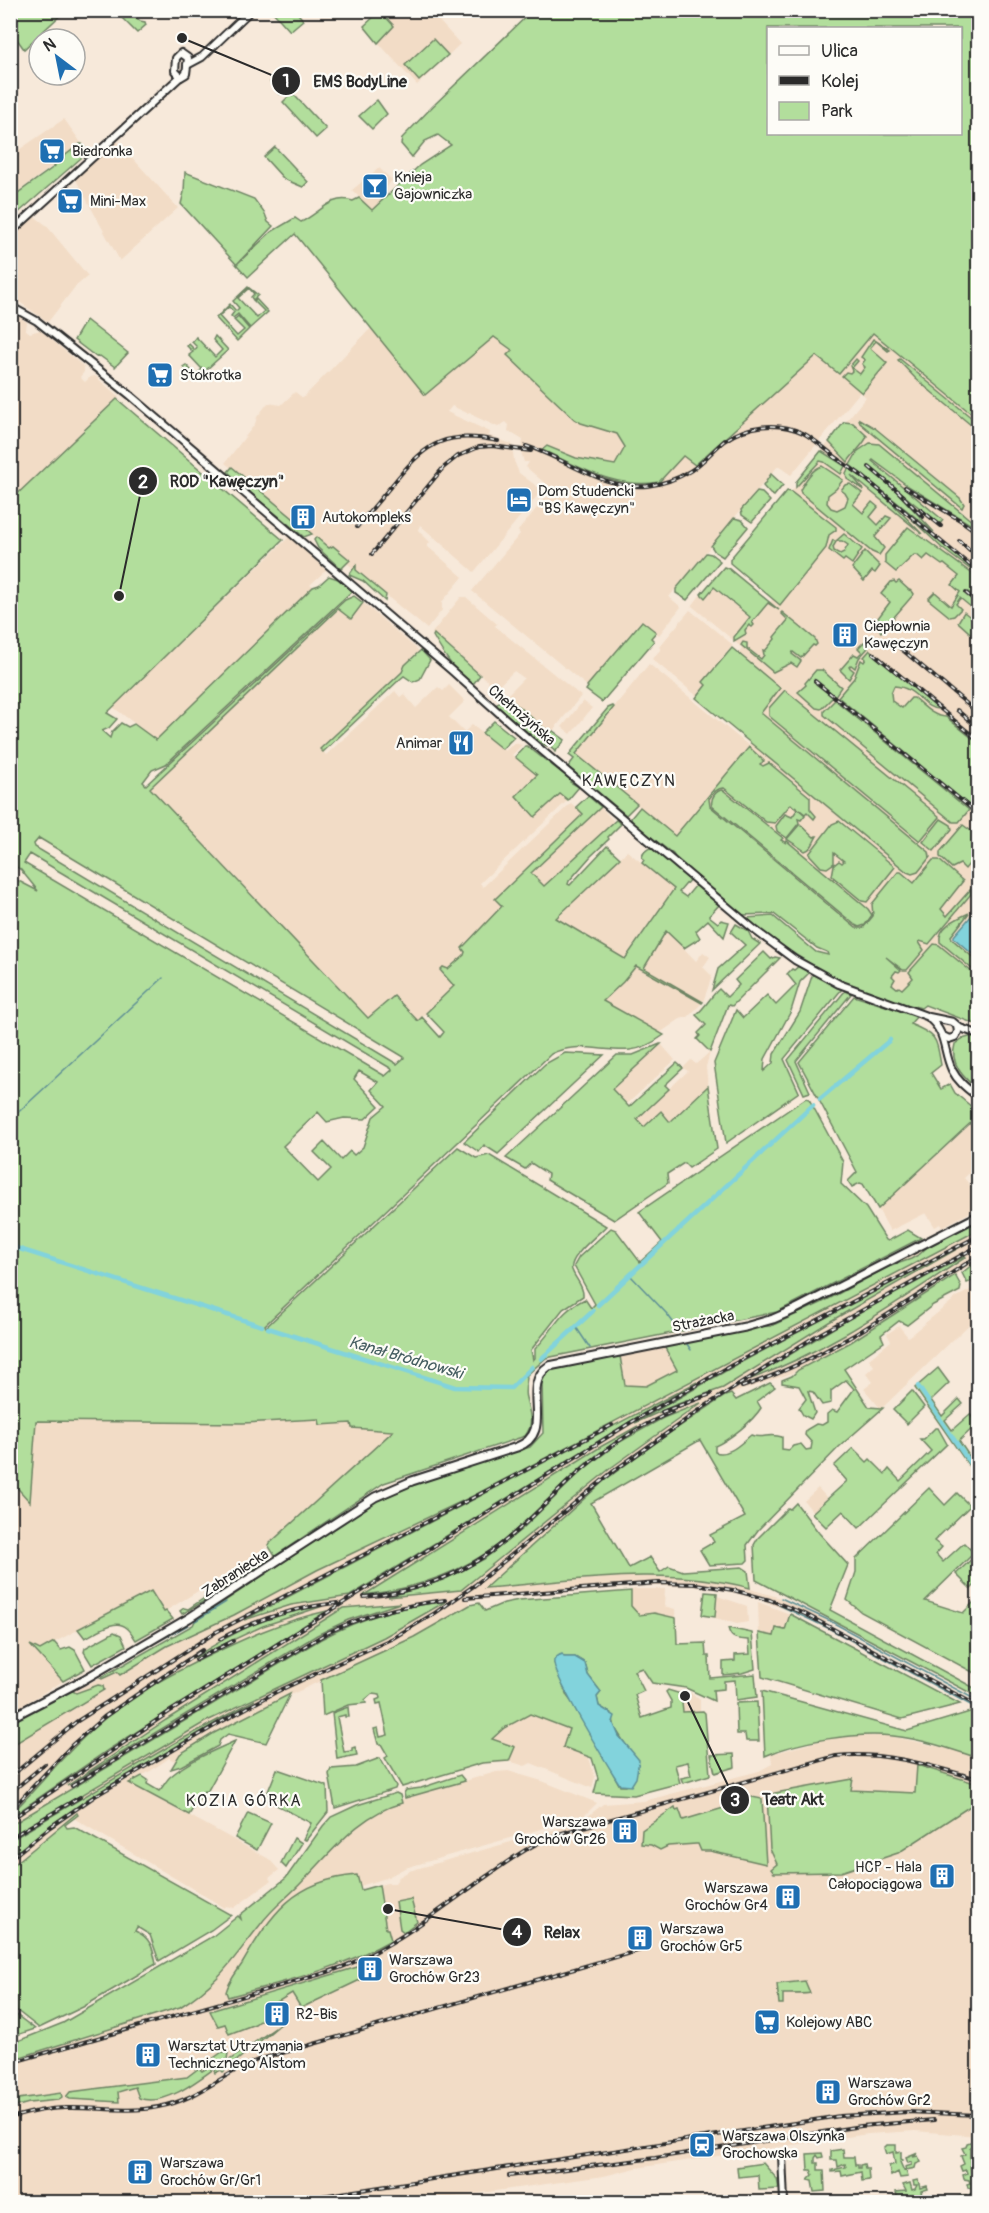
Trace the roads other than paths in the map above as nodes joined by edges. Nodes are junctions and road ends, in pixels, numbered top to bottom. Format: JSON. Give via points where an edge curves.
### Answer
{"nodes":[{"id":1,"x":251,"y":10,"type":"edge"},
{"id":2,"x":209,"y":50,"type":"junction"},
{"id":3,"x":188,"y":57,"type":"junction"},
{"id":4,"x":188,"y":65,"type":"junction"},
{"id":5,"x":178,"y":75,"type":"junction"},
{"id":6,"x":95,"y":154,"type":"junction"},
{"id":7,"x":10,"y":228,"type":"edge"},
{"id":8,"x":10,"y":233,"type":"edge"},
{"id":9,"x":10,"y":305,"type":"edge"},
{"id":10,"x":929,"y":1017,"type":"junction"},
{"id":11,"x":948,"y":1022,"type":"junction"},
{"id":12,"x":956,"y":1025,"type":"junction"},
{"id":13,"x":942,"y":1033,"type":"junction"},
{"id":14,"x":977,"y":1033,"type":"edge"},
{"id":15,"x":955,"y":1037,"type":"junction"},
{"id":16,"x":948,"y":1057,"type":"junction"},
{"id":17,"x":978,"y":1097,"type":"edge"},
{"id":18,"x":978,"y":1216,"type":"edge"},
{"id":19,"x":477,"y":1460,"type":"joint"},
{"id":20,"x":10,"y":1718,"type":"edge"},
{"id":21,"x":782,"y":2154,"type":"dead end"},
{"id":22,"x":784,"y":2202,"type":"edge"}],
"edges":[{"from":1,"to":2,"type":"street"},
{"from":2,"to":3,"type":"street"},
{"from":2,"to":4,"type":"street"},
{"from":3,"to":4,"type":"street"},
{"from":3,"to":5,"type":"street","via":[[178,55]]},
{"from":4,"to":5,"type":"street","via":[[186,74]]},
{"from":5,"to":6,"type":"street"},
{"from":6,"to":7,"type":"street"},
{"from":6,"to":8,"type":"street"},
{"from":9,"to":10,"type":"street","name":"Chełmżyńska","via":[[44,326],[124,391],[735,914],[795,960],[839,984]]},
{"from":10,"to":11,"type":"street","name":"Chełmżyńska"},
{"from":10,"to":13,"type":"street"},
{"from":11,"to":12,"type":"street"},
{"from":11,"to":13,"type":"street"},
{"from":12,"to":14,"type":"street"},
{"from":12,"to":15,"type":"street"},
{"from":13,"to":15,"type":"street","via":[[947,1038]]},
{"from":13,"to":16,"type":"street"},
{"from":14,"to":15,"type":"street"},
{"from":15,"to":16,"type":"street"},
{"from":16,"to":17,"type":"street","via":[[958,1080]]},
{"from":18,"to":19,"type":"main road","name":"Strażacka","via":[[773,1319],[549,1366],[542,1370],[536,1383],[533,1437],[524,1445]]},
{"from":19,"to":20,"type":"main road","name":"Zabraniecka","via":[[375,1497],[189,1618]]},
{"from":21,"to":22,"type":"street"}]}
